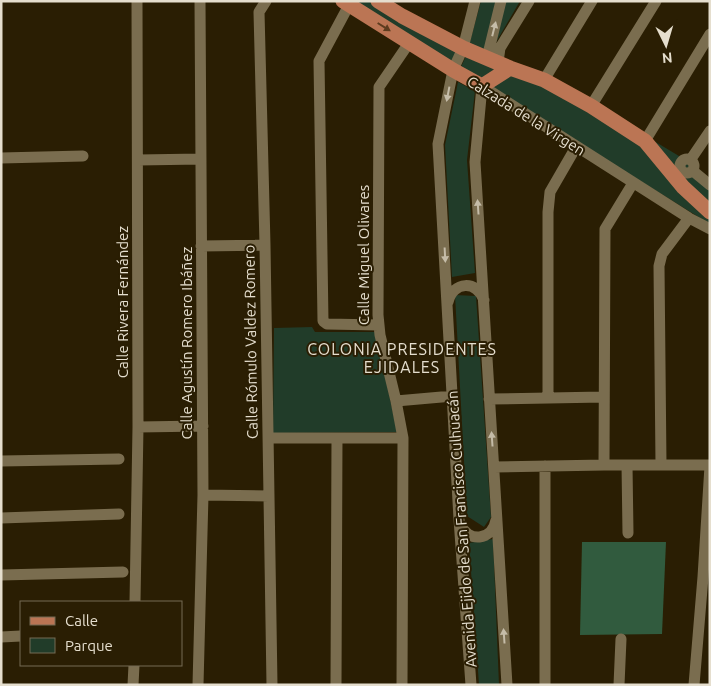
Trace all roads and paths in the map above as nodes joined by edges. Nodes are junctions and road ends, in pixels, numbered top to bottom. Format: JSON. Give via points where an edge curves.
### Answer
{"nodes":[{"id":1,"x":137,"y":1,"type":"edge"},
{"id":2,"x":200,"y":1,"type":"edge"},
{"id":3,"x":266,"y":1,"type":"edge"},
{"id":4,"x":378,"y":1,"type":"edge"},
{"id":5,"x":475,"y":1,"type":"edge"},
{"id":6,"x":501,"y":1,"type":"edge"},
{"id":7,"x":529,"y":1,"type":"edge"},
{"id":8,"x":592,"y":1,"type":"edge"},
{"id":9,"x":656,"y":1,"type":"edge"},
{"id":10,"x":346,"y":3,"type":"edge"},
{"id":11,"x":710,"y":34,"type":"edge"},
{"id":12,"x":409,"y":43,"type":"junction"},
{"id":13,"x":463,"y":48,"type":"junction"},
{"id":14,"x":498,"y":63,"type":"junction"},
{"id":15,"x":453,"y":70,"type":"junction"},
{"id":16,"x":544,"y":80,"type":"junction"},
{"id":17,"x":482,"y":86,"type":"junction"},
{"id":18,"x":591,"y":106,"type":"junction"},
{"id":19,"x":710,"y":131,"type":"edge"},
{"id":20,"x":645,"y":141,"type":"junction"},
{"id":21,"x":576,"y":147,"type":"junction"},
{"id":22,"x":83,"y":156,"type":"dead end"},
{"id":23,"x":1,"y":158,"type":"edge"},
{"id":24,"x":201,"y":159,"type":"junction"},
{"id":25,"x":138,"y":160,"type":"junction"},
{"id":26,"x":633,"y":183,"type":"junction"},
{"id":27,"x":710,"y":185,"type":"edge"},
{"id":28,"x":710,"y":212,"type":"edge"},
{"id":29,"x":689,"y":218,"type":"junction"},
{"id":30,"x":710,"y":229,"type":"edge"},
{"id":31,"x":265,"y":245,"type":"junction"},
{"id":32,"x":202,"y":246,"type":"junction"},
{"id":33,"x":484,"y":304,"type":"junction"},
{"id":34,"x":448,"y":307,"type":"junction"},
{"id":35,"x":379,"y":326,"type":"junction"},
{"id":36,"x":453,"y":396,"type":"junction"},
{"id":37,"x":548,"y":397,"type":"junction"},
{"id":38,"x":603,"y":397,"type":"junction"},
{"id":39,"x":489,"y":399,"type":"junction"},
{"id":40,"x":396,"y":401,"type":"junction"},
{"id":41,"x":202,"y":426,"type":"junction"},
{"id":42,"x":138,"y":427,"type":"junction"},
{"id":43,"x":268,"y":438,"type":"junction"},
{"id":44,"x":337,"y":438,"type":"junction"},
{"id":45,"x":403,"y":438,"type":"junction"},
{"id":46,"x":119,"y":459,"type":"dead end"},
{"id":47,"x":1,"y":461,"type":"edge"},
{"id":48,"x":661,"y":464,"type":"junction"},
{"id":49,"x":604,"y":465,"type":"junction"},
{"id":50,"x":627,"y":465,"type":"junction"},
{"id":51,"x":710,"y":465,"type":"edge"},
{"id":52,"x":545,"y":466,"type":"junction"},
{"id":53,"x":494,"y":467,"type":"junction"},
{"id":54,"x":203,"y":495,"type":"junction"},
{"id":55,"x":269,"y":496,"type":"junction"},
{"id":56,"x":119,"y":514,"type":"dead end"},
{"id":57,"x":1,"y":518,"type":"edge"},
{"id":58,"x":496,"y":518,"type":"junction"},
{"id":59,"x":459,"y":519,"type":"junction"},
{"id":60,"x":628,"y":533,"type":"dead end"},
{"id":61,"x":123,"y":572,"type":"dead end"},
{"id":62,"x":1,"y":574,"type":"edge"},
{"id":63,"x":135,"y":601,"type":"edge"},
{"id":64,"x":1,"y":636,"type":"edge"},
{"id":65,"x":20,"y":636,"type":"edge"},
{"id":66,"x":621,"y":639,"type":"dead end"},
{"id":67,"x":134,"y":666,"type":"edge"},
{"id":68,"x":134,"y":685,"type":"edge"},
{"id":69,"x":198,"y":685,"type":"edge"},
{"id":70,"x":272,"y":685,"type":"edge"},
{"id":71,"x":336,"y":685,"type":"edge"},
{"id":72,"x":402,"y":685,"type":"edge"},
{"id":73,"x":471,"y":685,"type":"edge"},
{"id":74,"x":507,"y":685,"type":"edge"},
{"id":75,"x":545,"y":685,"type":"edge"},
{"id":76,"x":620,"y":685,"type":"edge"},
{"id":77,"x":694,"y":685,"type":"edge"}],
"edges":[{"from":1,"to":25,"type":"street","name":"Calle Rivera Fernández"},
{"from":2,"to":24,"type":"street","name":"Calle Agustín Romero Ibáñez"},
{"from":3,"to":31,"type":"street","name":"Calle Rómulo Valdez Romero","via":[[259,12]]},
{"from":4,"to":13,"type":"main road","name":"Calzada de la Virgen"},
{"from":5,"to":13,"type":"street","name":"Avenida Ejido de San Francisco Culhuacán"},
{"from":14,"to":6,"type":"street","one_way":true},
{"from":7,"to":14,"type":"street","via":[[500,48]]},
{"from":8,"to":16,"type":"street"},
{"from":9,"to":18,"type":"street"},
{"from":10,"to":12,"type":"main road","name":"Calzada de la Virgen","one_way":true},
{"from":10,"to":35,"type":"street","via":[[319,61],[323,321],[327,324]]},
{"from":11,"to":20,"type":"street"},
{"from":12,"to":15,"type":"main road","name":"Calzada de la Virgen"},
{"from":12,"to":35,"type":"street","name":"Calle Miguel Olivares","via":[[378,87]]},
{"from":13,"to":14,"type":"main road","name":"Calzada de la Virgen"},
{"from":13,"to":15,"type":"street","name":"Avenida Ejido de San Francisco Culhuacán"},
{"from":14,"to":16,"type":"main road","name":"Calzada de la Virgen"},
{"from":14,"to":17,"type":"main road"},
{"from":15,"to":17,"type":"main road","name":"Calzada de la Virgen"},
{"from":15,"to":34,"type":"street","name":"Avenida Ejido de San Francisco Culhuacán","one_way":true,"via":[[438,144]]},
{"from":16,"to":18,"type":"main road","name":"Calzada de la Virgen"},
{"from":17,"to":21,"type":"street","name":"Calzada de la Virgen"},
{"from":33,"to":17,"type":"street","one_way":true,"via":[[475,162]]},
{"from":18,"to":20,"type":"main road","name":"Calzada de la Virgen"},
{"from":19,"to":27,"type":"street","via":[[692,165]]},
{"from":20,"to":28,"type":"main road","name":"Calzada de la Virgen","via":[[683,187]]},
{"from":21,"to":26,"type":"street","name":"Calzada de la Virgen"},
{"from":21,"to":37,"type":"street","via":[[550,192]]},
{"from":22,"to":23,"type":"street"},
{"from":24,"to":25,"type":"street"},
{"from":24,"to":32,"type":"street","name":"Calle Agustín Romero Ibáñez"},
{"from":25,"to":42,"type":"street","name":"Calle Rivera Fernández"},
{"from":26,"to":29,"type":"street","name":"Calzada de la Virgen"},
{"from":26,"to":38,"type":"street","via":[[605,230]]},
{"from":29,"to":30,"type":"street","name":"Calzada de la Virgen"},
{"from":29,"to":48,"type":"street","via":[[662,254],[659,266]]},
{"from":31,"to":32,"type":"street"},
{"from":31,"to":43,"type":"street","name":"Calle Rómulo Valdez Romero"},
{"from":32,"to":41,"type":"street","name":"Calle Agustín Romero Ibáñez"},
{"from":33,"to":34,"type":"street","via":[[480,292],[466,286],[452,292]]},
{"from":33,"to":39,"type":"street"},
{"from":34,"to":36,"type":"street","name":"Avenida Ejido de San Francisco Culhuacán"},
{"from":35,"to":40,"type":"street","name":"Calle Miguel Olivares"},
{"from":36,"to":40,"type":"street"},
{"from":36,"to":59,"type":"street","name":"Avenida Ejido de San Francisco Culhuacán"},
{"from":37,"to":38,"type":"street"},
{"from":37,"to":39,"type":"street"},
{"from":38,"to":49,"type":"street"},
{"from":53,"to":39,"type":"street","one_way":true},
{"from":40,"to":45,"type":"street","name":"Calle Miguel Olivares"},
{"from":41,"to":42,"type":"street"},
{"from":41,"to":54,"type":"street","name":"Calle Agustín Romero Ibáñez"},
{"from":42,"to":63,"type":"street","name":"Calle Rivera Fernández"},
{"from":43,"to":44,"type":"street"},
{"from":43,"to":55,"type":"street","name":"Calle Rómulo Valdez Romero"},
{"from":44,"to":45,"type":"street"},
{"from":44,"to":71,"type":"street"},
{"from":45,"to":72,"type":"street","name":"Calle Miguel Olivares"},
{"from":46,"to":47,"type":"street"},
{"from":48,"to":50,"type":"street"},
{"from":48,"to":51,"type":"street"},
{"from":49,"to":50,"type":"street"},
{"from":49,"to":52,"type":"street"},
{"from":50,"to":60,"type":"street"},
{"from":51,"to":77,"type":"street"},
{"from":52,"to":53,"type":"street"},
{"from":52,"to":75,"type":"street"},
{"from":53,"to":58,"type":"street"},
{"from":54,"to":55,"type":"street"},
{"from":54,"to":69,"type":"street","name":"Calle Agustín Romero Ibáñez"},
{"from":55,"to":70,"type":"street","name":"Calle Rómulo Valdez Romero"},
{"from":56,"to":57,"type":"street"},
{"from":58,"to":59,"type":"street","via":[[493,529],[479,537],[464,531]]},
{"from":74,"to":58,"type":"street","one_way":true},
{"from":59,"to":73,"type":"street","name":"Avenida Ejido de San Francisco Culhuacán"},
{"from":61,"to":62,"type":"street"},
{"from":64,"to":65,"type":"street"},
{"from":66,"to":76,"type":"street"},
{"from":67,"to":68,"type":"street"}]}
